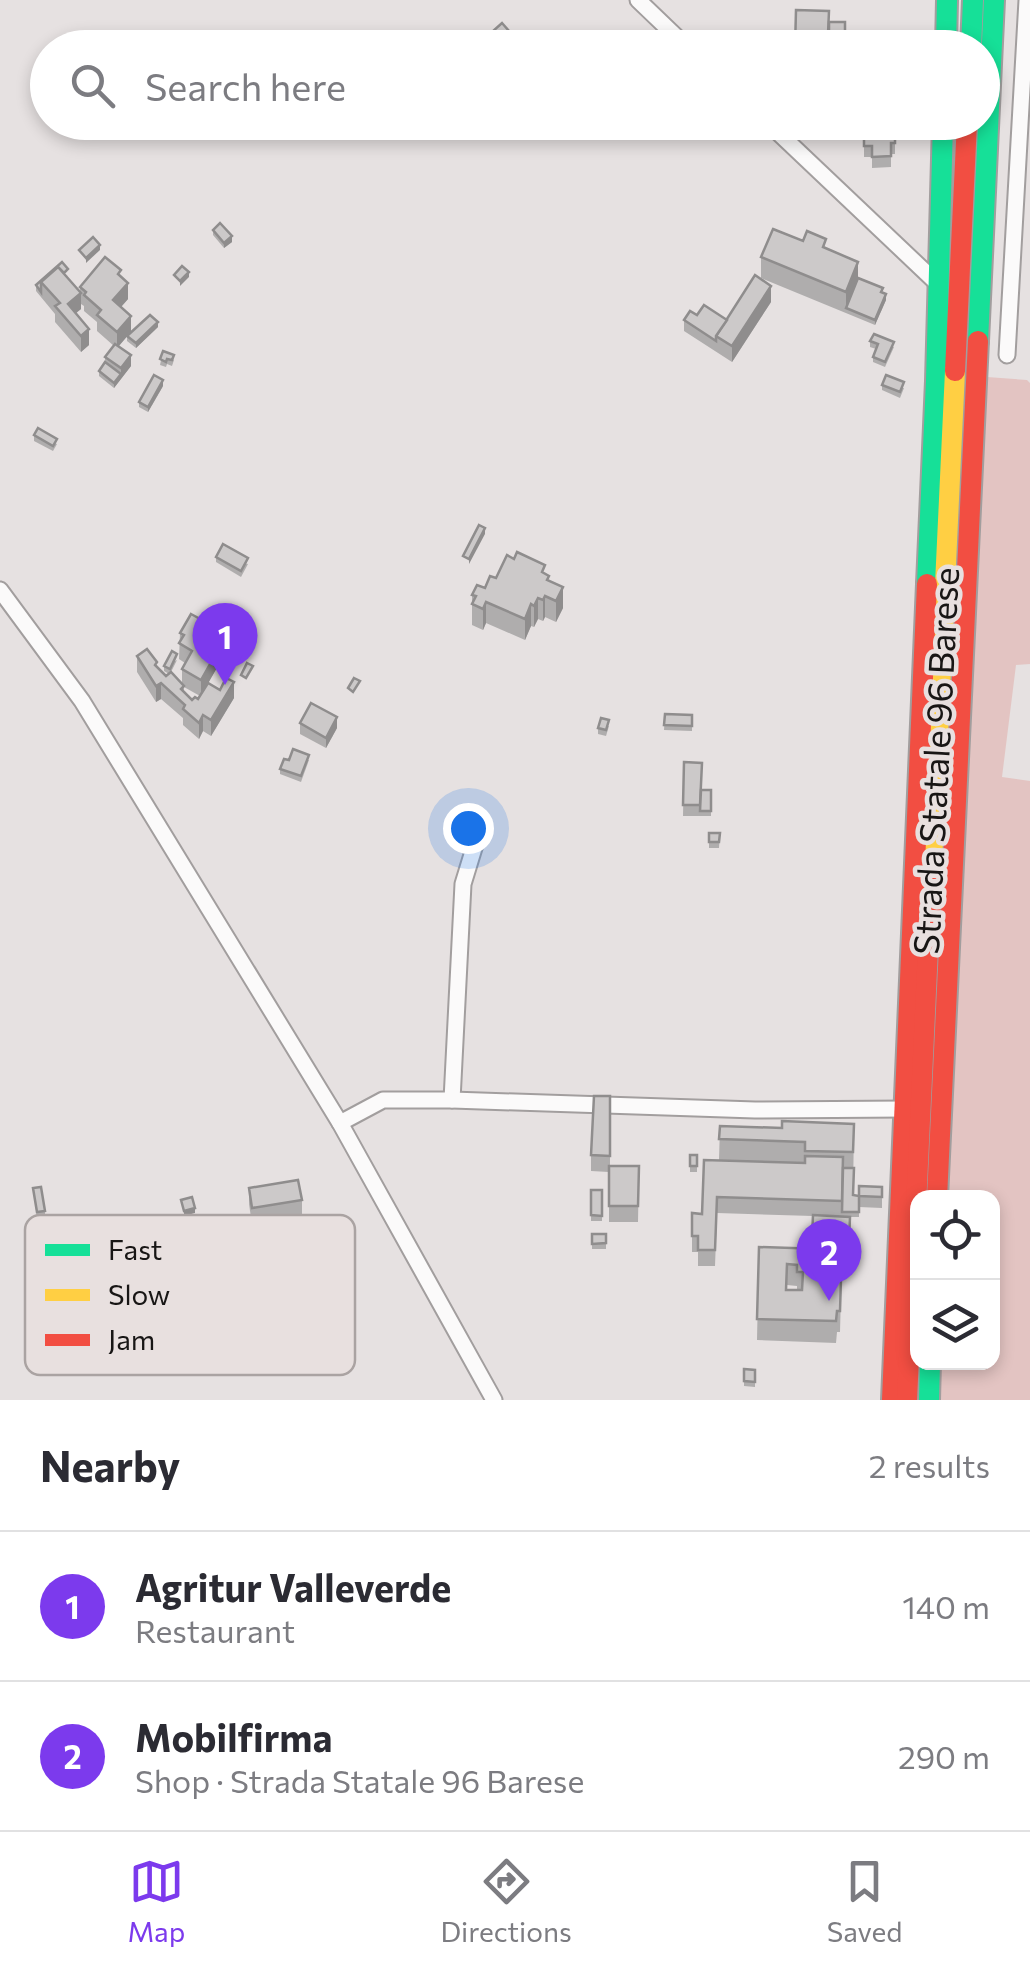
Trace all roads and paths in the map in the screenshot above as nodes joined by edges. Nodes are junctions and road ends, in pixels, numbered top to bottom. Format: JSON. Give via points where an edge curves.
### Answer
{"nodes":[{"id":1,"x":638,"y":0,"type":"edge"},
{"id":2,"x":948,"y":0,"type":"edge"},
{"id":3,"x":973,"y":0,"type":"edge"},
{"id":4,"x":994,"y":0,"type":"edge"},
{"id":5,"x":1027,"y":0,"type":"edge"},
{"id":6,"x":669,"y":30,"type":"edge"},
{"id":7,"x":947,"y":30,"type":"edge"},
{"id":8,"x":972,"y":30,"type":"edge"},
{"id":9,"x":993,"y":30,"type":"edge"},
{"id":10,"x":786,"y":140,"type":"edge"},
{"id":11,"x":943,"y":140,"type":"edge"},
{"id":12,"x":966,"y":140,"type":"edge"},
{"id":13,"x":987,"y":140,"type":"edge"},
{"id":14,"x":938,"y":284,"type":"junction"},
{"id":15,"x":1007,"y":354,"type":"dead end"},
{"id":16,"x":0,"y":590,"type":"edge"},
{"id":17,"x":482,"y":822,"type":"dead end"},
{"id":18,"x":452,"y":1100,"type":"junction"},
{"id":19,"x":906,"y":1109,"type":"junction"},
{"id":20,"x":340,"y":1124,"type":"junction"},
{"id":21,"x":937,"y":1190,"type":"edge"},
{"id":22,"x":930,"y":1370,"type":"edge"},
{"id":23,"x":494,"y":1400,"type":"edge"},
{"id":24,"x":892,"y":1400,"type":"edge"},
{"id":25,"x":908,"y":1400,"type":"edge"},
{"id":26,"x":929,"y":1400,"type":"edge"}],
"edges":[{"from":1,"to":6,"type":"street"},
{"from":2,"to":7,"type":"main road"},
{"from":3,"to":8,"type":"main road"},
{"from":4,"to":9,"type":"main road","name":"Strada Statale 96 Barese"},
{"from":5,"to":15,"type":"street"},
{"from":10,"to":14,"type":"street"},
{"from":11,"to":14,"type":"main road"},
{"from":12,"to":25,"type":"main road","name":"Strada Statale 96 Barese"},
{"from":13,"to":21,"type":"main road","name":"Strada Statale 96 Barese"},
{"from":14,"to":19,"type":"main road"},
{"from":16,"to":20,"type":"street","via":[[82,700]]},
{"from":17,"to":18,"type":"street","via":[[462,884]]},
{"from":18,"to":19,"type":"street"},
{"from":18,"to":20,"type":"street","via":[[382,1100]]},
{"from":19,"to":24,"type":"main road"},
{"from":20,"to":23,"type":"street"},
{"from":22,"to":26,"type":"main road"}]}
